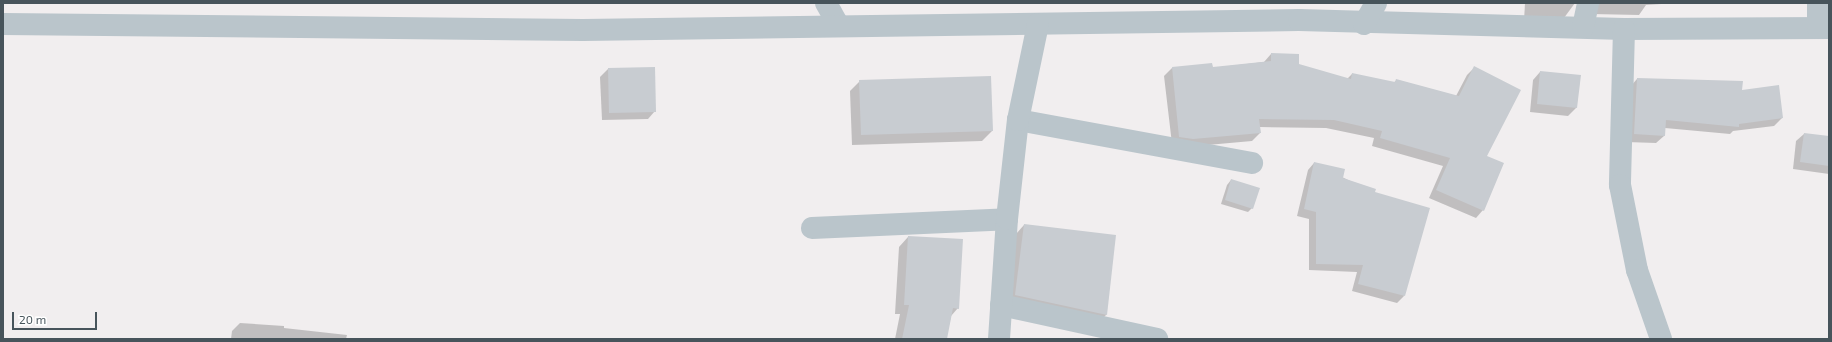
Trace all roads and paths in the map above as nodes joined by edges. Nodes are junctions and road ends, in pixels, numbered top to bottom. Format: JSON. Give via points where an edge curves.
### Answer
{"nodes":[{"id":1,"x":826,"y":3,"type":"edge"},
{"id":2,"x":1376,"y":3,"type":"edge"},
{"id":3,"x":1588,"y":3,"type":"edge"},
{"id":4,"x":1818,"y":3,"type":"edge"},
{"id":5,"x":1294,"y":12,"type":"edge"},
{"id":6,"x":3,"y":24,"type":"edge"},
{"id":7,"x":1038,"y":24,"type":"junction"},
{"id":8,"x":1364,"y":24,"type":"junction"},
{"id":9,"x":838,"y":25,"type":"junction"},
{"id":10,"x":1583,"y":27,"type":"junction"},
{"id":11,"x":1823,"y":28,"type":"edge"},
{"id":12,"x":1624,"y":29,"type":"junction"},
{"id":13,"x":1018,"y":120,"type":"junction"},
{"id":14,"x":1252,"y":163,"type":"dead end"},
{"id":15,"x":1007,"y":218,"type":"junction"},
{"id":16,"x":812,"y":228,"type":"dead end"},
{"id":17,"x":1002,"y":306,"type":"junction"},
{"id":18,"x":999,"y":339,"type":"edge"},
{"id":19,"x":1156,"y":339,"type":"edge"},
{"id":20,"x":1661,"y":339,"type":"edge"}],
"edges":[{"from":1,"to":9,"type":"street"},
{"from":2,"to":8,"type":"street"},
{"from":3,"to":10,"type":"street"},
{"from":4,"to":11,"type":"street"},
{"from":5,"to":7,"type":"street"},
{"from":5,"to":8,"type":"street"},
{"from":6,"to":9,"type":"street","via":[[575,30]]},
{"from":7,"to":9,"type":"street"},
{"from":7,"to":13,"type":"street"},
{"from":8,"to":10,"type":"street"},
{"from":10,"to":12,"type":"street"},
{"from":11,"to":12,"type":"street"},
{"from":12,"to":20,"type":"street","via":[[1620,185],[1637,270]]},
{"from":13,"to":14,"type":"street"},
{"from":13,"to":15,"type":"street"},
{"from":15,"to":16,"type":"street"},
{"from":15,"to":17,"type":"street"},
{"from":17,"to":18,"type":"street"},
{"from":17,"to":19,"type":"street"}]}
